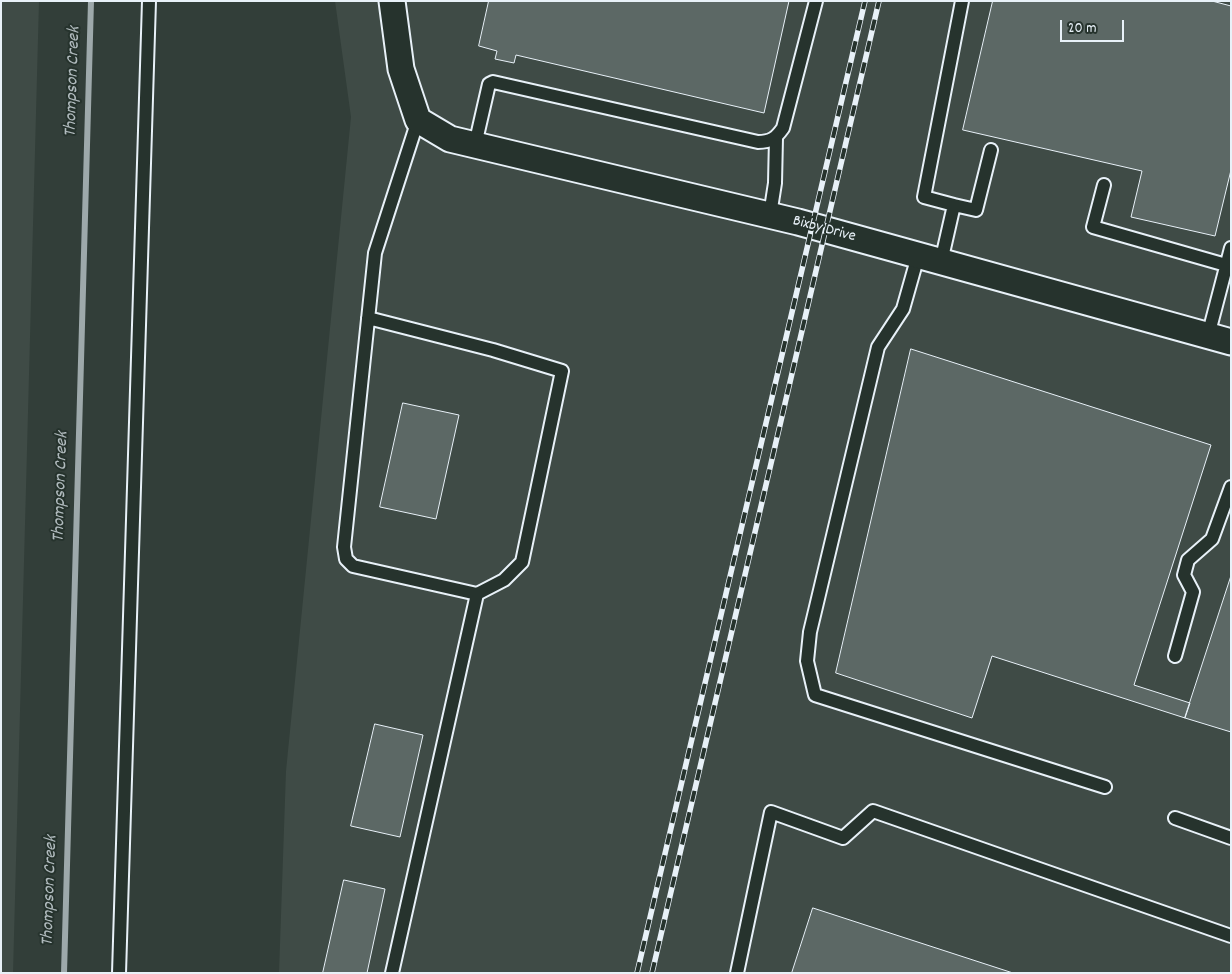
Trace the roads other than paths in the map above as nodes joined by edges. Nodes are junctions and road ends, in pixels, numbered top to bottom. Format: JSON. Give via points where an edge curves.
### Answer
{"nodes":[{"id":1,"x":149,"y":1,"type":"edge"},
{"id":2,"x":392,"y":1,"type":"edge"},
{"id":3,"x":816,"y":1,"type":"edge"},
{"id":4,"x":962,"y":1,"type":"edge"},
{"id":5,"x":418,"y":120,"type":"junction"},
{"id":6,"x":776,"y":138,"type":"junction"},
{"id":7,"x":476,"y":145,"type":"junction"},
{"id":8,"x":991,"y":150,"type":"dead end"},
{"id":9,"x":1104,"y":185,"type":"dead end"},
{"id":10,"x":954,"y":206,"type":"junction"},
{"id":11,"x":770,"y":215,"type":"junction"},
{"id":12,"x":1231,"y":248,"type":"edge"},
{"id":13,"x":930,"y":259,"type":"junction"},
{"id":14,"x":1226,"y":265,"type":"junction"},
{"id":15,"x":368,"y":318,"type":"junction"},
{"id":16,"x":1219,"y":339,"type":"edge"},
{"id":17,"x":1231,"y":487,"type":"edge"},
{"id":18,"x":477,"y":594,"type":"junction"},
{"id":19,"x":1175,"y":656,"type":"dead end"},
{"id":20,"x":1105,"y":787,"type":"dead end"},
{"id":21,"x":1175,"y":818,"type":"dead end"},
{"id":22,"x":1231,"y":838,"type":"edge"},
{"id":23,"x":1231,"y":936,"type":"edge"},
{"id":24,"x":119,"y":973,"type":"edge"},
{"id":25,"x":392,"y":973,"type":"edge"},
{"id":26,"x":737,"y":973,"type":"edge"}],
"edges":[{"from":1,"to":24,"type":"lane"},
{"from":2,"to":5,"type":"street","via":[[401,69]]},
{"from":3,"to":6,"type":"lane","via":[[784,128]]},
{"from":4,"to":10,"type":"lane","via":[[924,197]]},
{"from":5,"to":7,"type":"street","name":"Bixby Drive","via":[[450,139]]},
{"from":5,"to":15,"type":"lane","via":[[375,253]]},
{"from":6,"to":7,"type":"lane","via":[[758,142],[493,82],[489,84]]},
{"from":6,"to":11,"type":"lane"},
{"from":7,"to":11,"type":"street","name":"Bixby Drive"},
{"from":8,"to":10,"type":"lane","via":[[976,210]]},
{"from":9,"to":14,"type":"lane","via":[[1094,227]]},
{"from":10,"to":13,"type":"lane"},
{"from":11,"to":13,"type":"street","name":"Bixby Drive"},
{"from":12,"to":14,"type":"lane"},
{"from":13,"to":16,"type":"street","name":"Bixby Drive"},
{"from":13,"to":20,"type":"lane","via":[[878,347],[810,632],[807,661],[814,695]]},
{"from":14,"to":16,"type":"lane"},
{"from":15,"to":18,"type":"lane","via":[[344,547],[346,559],[353,566]]},
{"from":15,"to":18,"type":"lane","via":[[562,371],[522,562],[504,580]]},
{"from":17,"to":19,"type":"lane","via":[[1212,539],[1188,560],[1184,575],[1193,592]]},
{"from":18,"to":25,"type":"lane"},
{"from":21,"to":22,"type":"lane"},
{"from":23,"to":26,"type":"lane","via":[[873,811],[843,838],[771,812]]}]}
